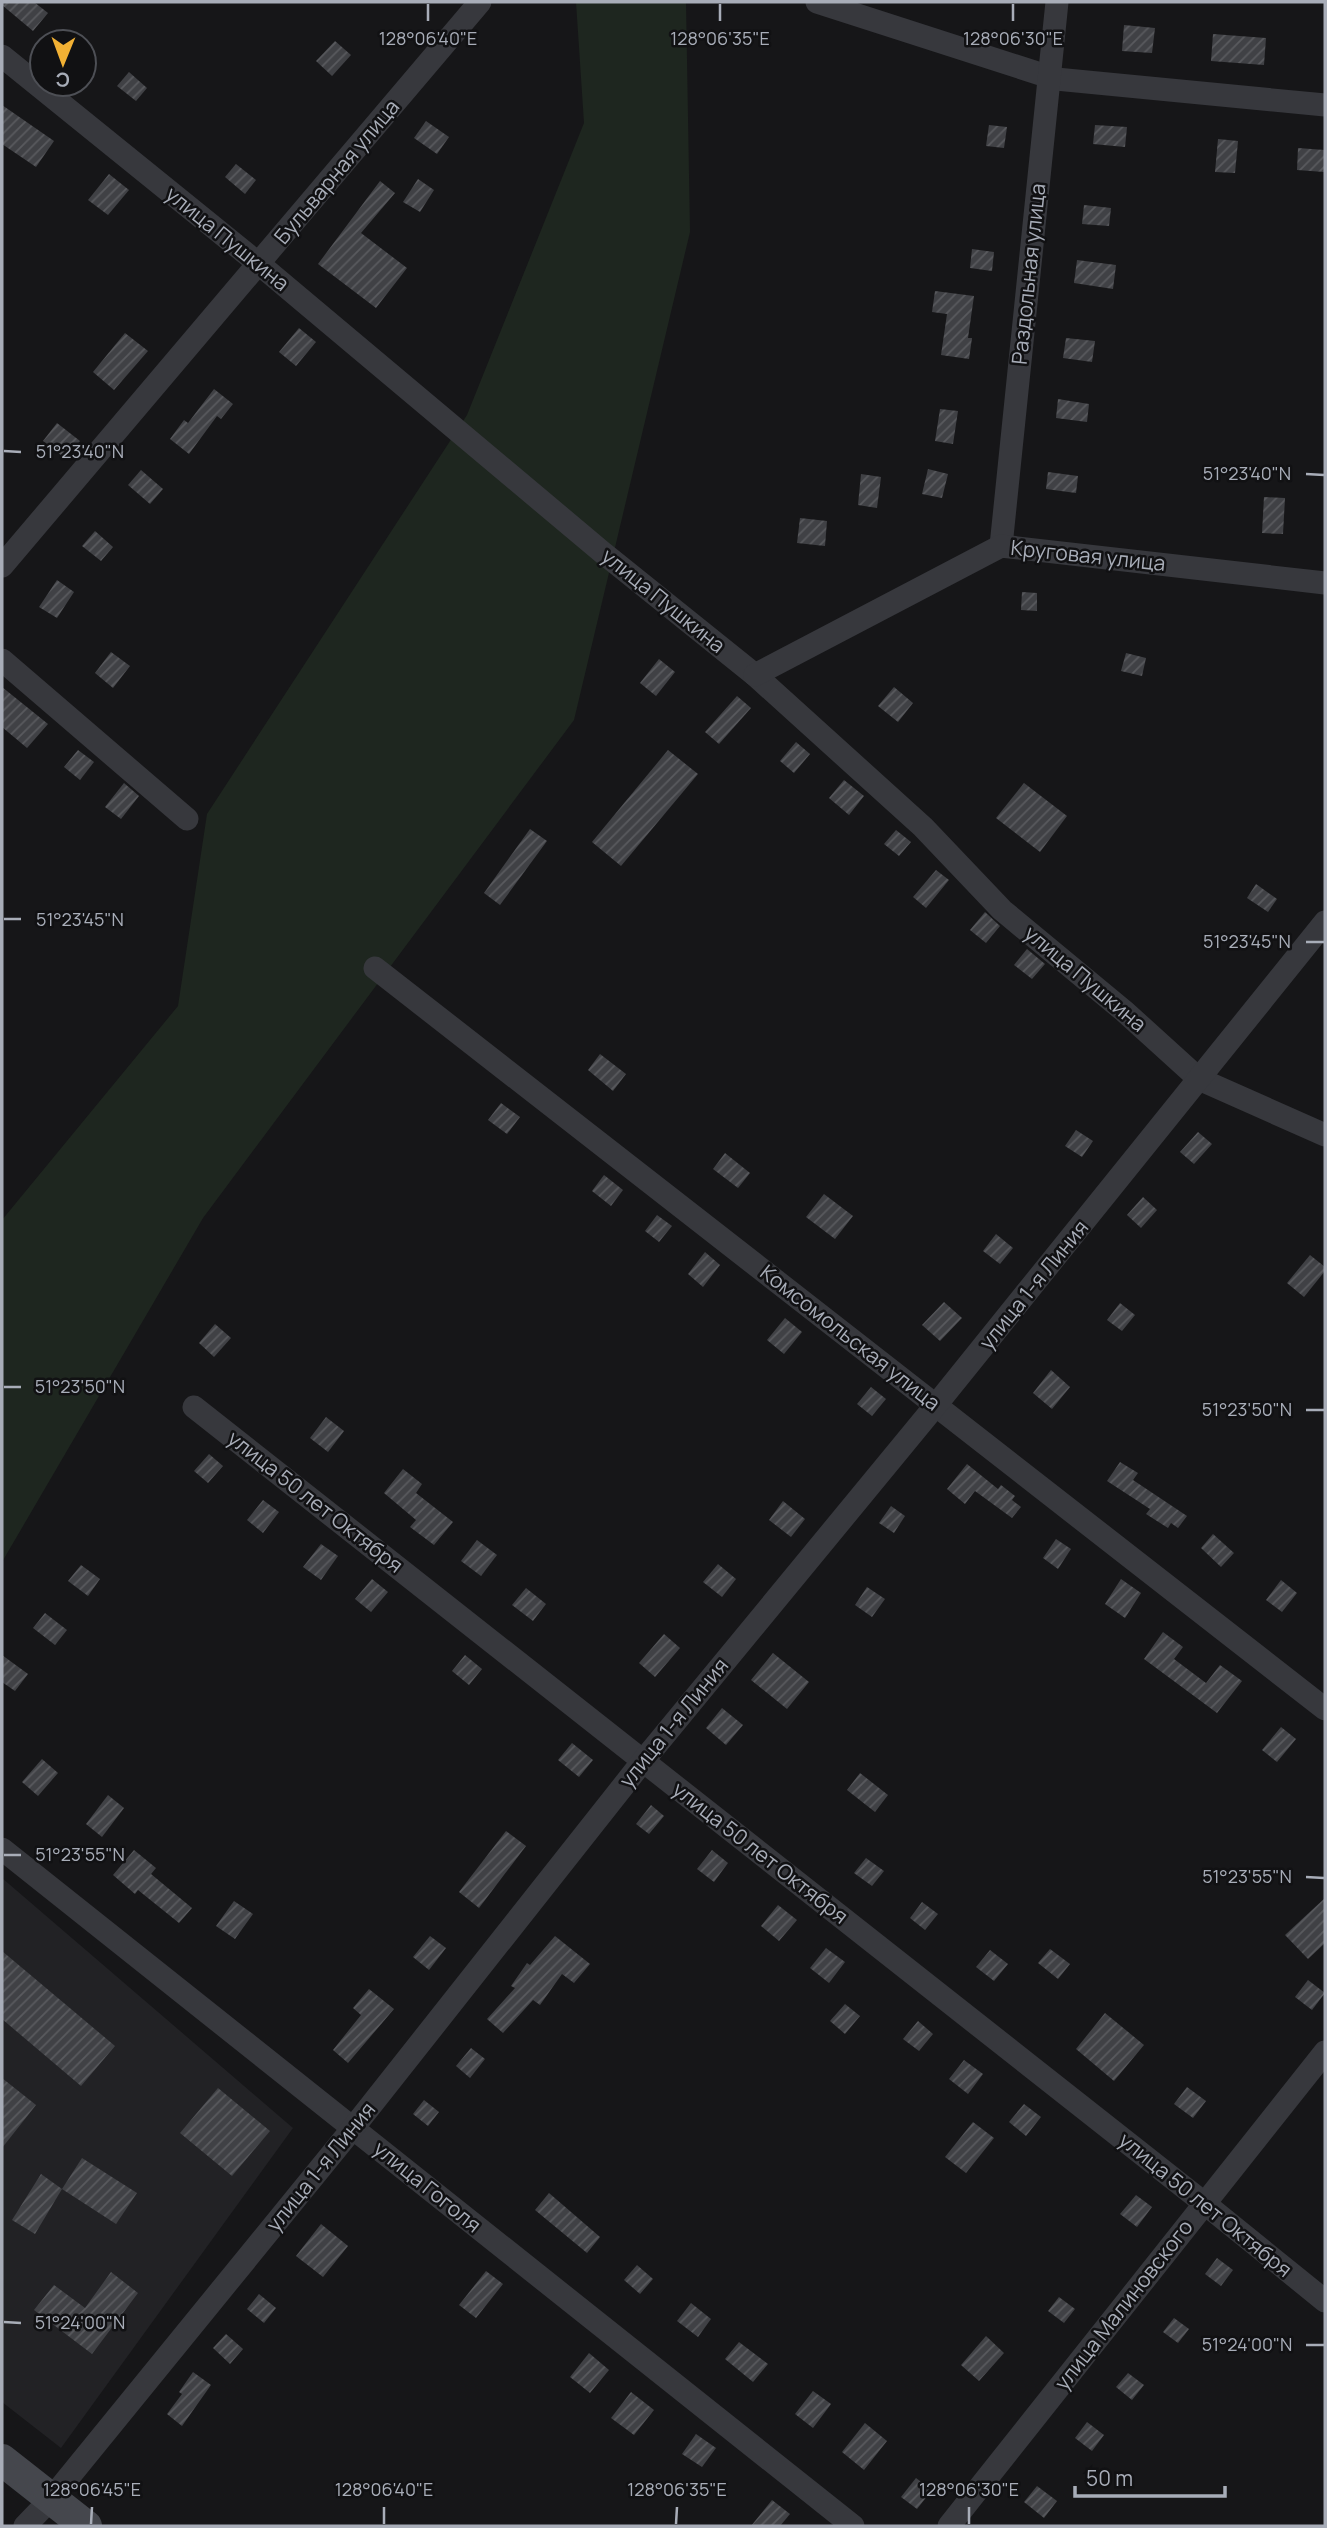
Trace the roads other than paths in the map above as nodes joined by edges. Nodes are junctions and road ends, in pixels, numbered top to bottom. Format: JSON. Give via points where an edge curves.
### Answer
{"nodes":[{"id":1,"x":480,"y":2,"type":"edge"},
{"id":2,"x":817,"y":2,"type":"edge"},
{"id":3,"x":1057,"y":2,"type":"edge"},
{"id":4,"x":2,"y":56,"type":"edge"},
{"id":5,"x":1049,"y":77,"type":"junction"},
{"id":6,"x":1325,"y":105,"type":"edge"},
{"id":7,"x":259,"y":264,"type":"junction"},
{"id":8,"x":1001,"y":546,"type":"junction"},
{"id":9,"x":2,"y":566,"type":"edge"},
{"id":10,"x":1325,"y":583,"type":"edge"},
{"id":11,"x":2,"y":660,"type":"edge"},
{"id":12,"x":755,"y":675,"type":"junction"},
{"id":13,"x":187,"y":818,"type":"dead end"},
{"id":14,"x":1325,"y":922,"type":"edge"},
{"id":15,"x":375,"y":968,"type":"dead end"},
{"id":16,"x":1199,"y":1079,"type":"junction"},
{"id":17,"x":1325,"y":1135,"type":"edge"},
{"id":18,"x":936,"y":1405,"type":"junction"},
{"id":19,"x":194,"y":1407,"type":"dead end"},
{"id":20,"x":1325,"y":1709,"type":"edge"},
{"id":21,"x":643,"y":1761,"type":"junction"},
{"id":22,"x":2,"y":1849,"type":"edge"},
{"id":23,"x":1325,"y":2052,"type":"edge"},
{"id":24,"x":353,"y":2128,"type":"junction"},
{"id":25,"x":1204,"y":2203,"type":"junction"},
{"id":26,"x":1325,"y":2301,"type":"edge"},
{"id":27,"x":2,"y":2459,"type":"edge"},
{"id":28,"x":51,"y":2499,"type":"junction"},
{"id":29,"x":25,"y":2526,"type":"edge"},
{"id":30,"x":86,"y":2526,"type":"edge"},
{"id":31,"x":853,"y":2526,"type":"edge"},
{"id":32,"x":949,"y":2526,"type":"edge"}],
"edges":[{"from":1,"to":7,"type":"street","name":"Бульварная улица"},
{"from":2,"to":5,"type":"street"},
{"from":3,"to":5,"type":"street","name":"Раздольная улица"},
{"from":4,"to":7,"type":"street","name":"улица Пушкина"},
{"from":5,"to":6,"type":"street"},
{"from":5,"to":8,"type":"street","name":"Раздольная улица"},
{"from":7,"to":9,"type":"street","name":"Бульварная улица"},
{"from":7,"to":12,"type":"street","name":"улица Пушкина"},
{"from":8,"to":10,"type":"street","name":"Круговая улица"},
{"from":8,"to":12,"type":"street","name":"Круговая улица"},
{"from":11,"to":13,"type":"street"},
{"from":12,"to":16,"type":"street","name":"улица Пушкина","via":[[923,827],[1002,910]]},
{"from":14,"to":16,"type":"street","name":"улица 1-я Линия"},
{"from":15,"to":18,"type":"street","name":"Комсомольская улица"},
{"from":16,"to":17,"type":"street","name":"улица Пушкина"},
{"from":16,"to":18,"type":"street","name":"улица 1-я Линия"},
{"from":18,"to":20,"type":"street","name":"Комсомольская улица"},
{"from":18,"to":21,"type":"street","name":"улица 1-я Линия"},
{"from":19,"to":21,"type":"street","name":"улица 50 лет Октября"},
{"from":21,"to":24,"type":"street","name":"улица 1-я Линия"},
{"from":21,"to":25,"type":"street","name":"улица 50 лет Октября"},
{"from":22,"to":24,"type":"street","name":"улица Гоголя"},
{"from":23,"to":25,"type":"street","name":"улица Малиновского"},
{"from":24,"to":28,"type":"street","name":"улица 1-я Линия"},
{"from":24,"to":31,"type":"street","name":"улица Гоголя"},
{"from":25,"to":26,"type":"street","name":"улица 50 лет Октября"},
{"from":25,"to":32,"type":"street","name":"улица Малиновского"},
{"from":27,"to":28,"type":"main road"},
{"from":28,"to":29,"type":"street","name":"улица 1-я Линия"},
{"from":28,"to":30,"type":"main road"}]}
